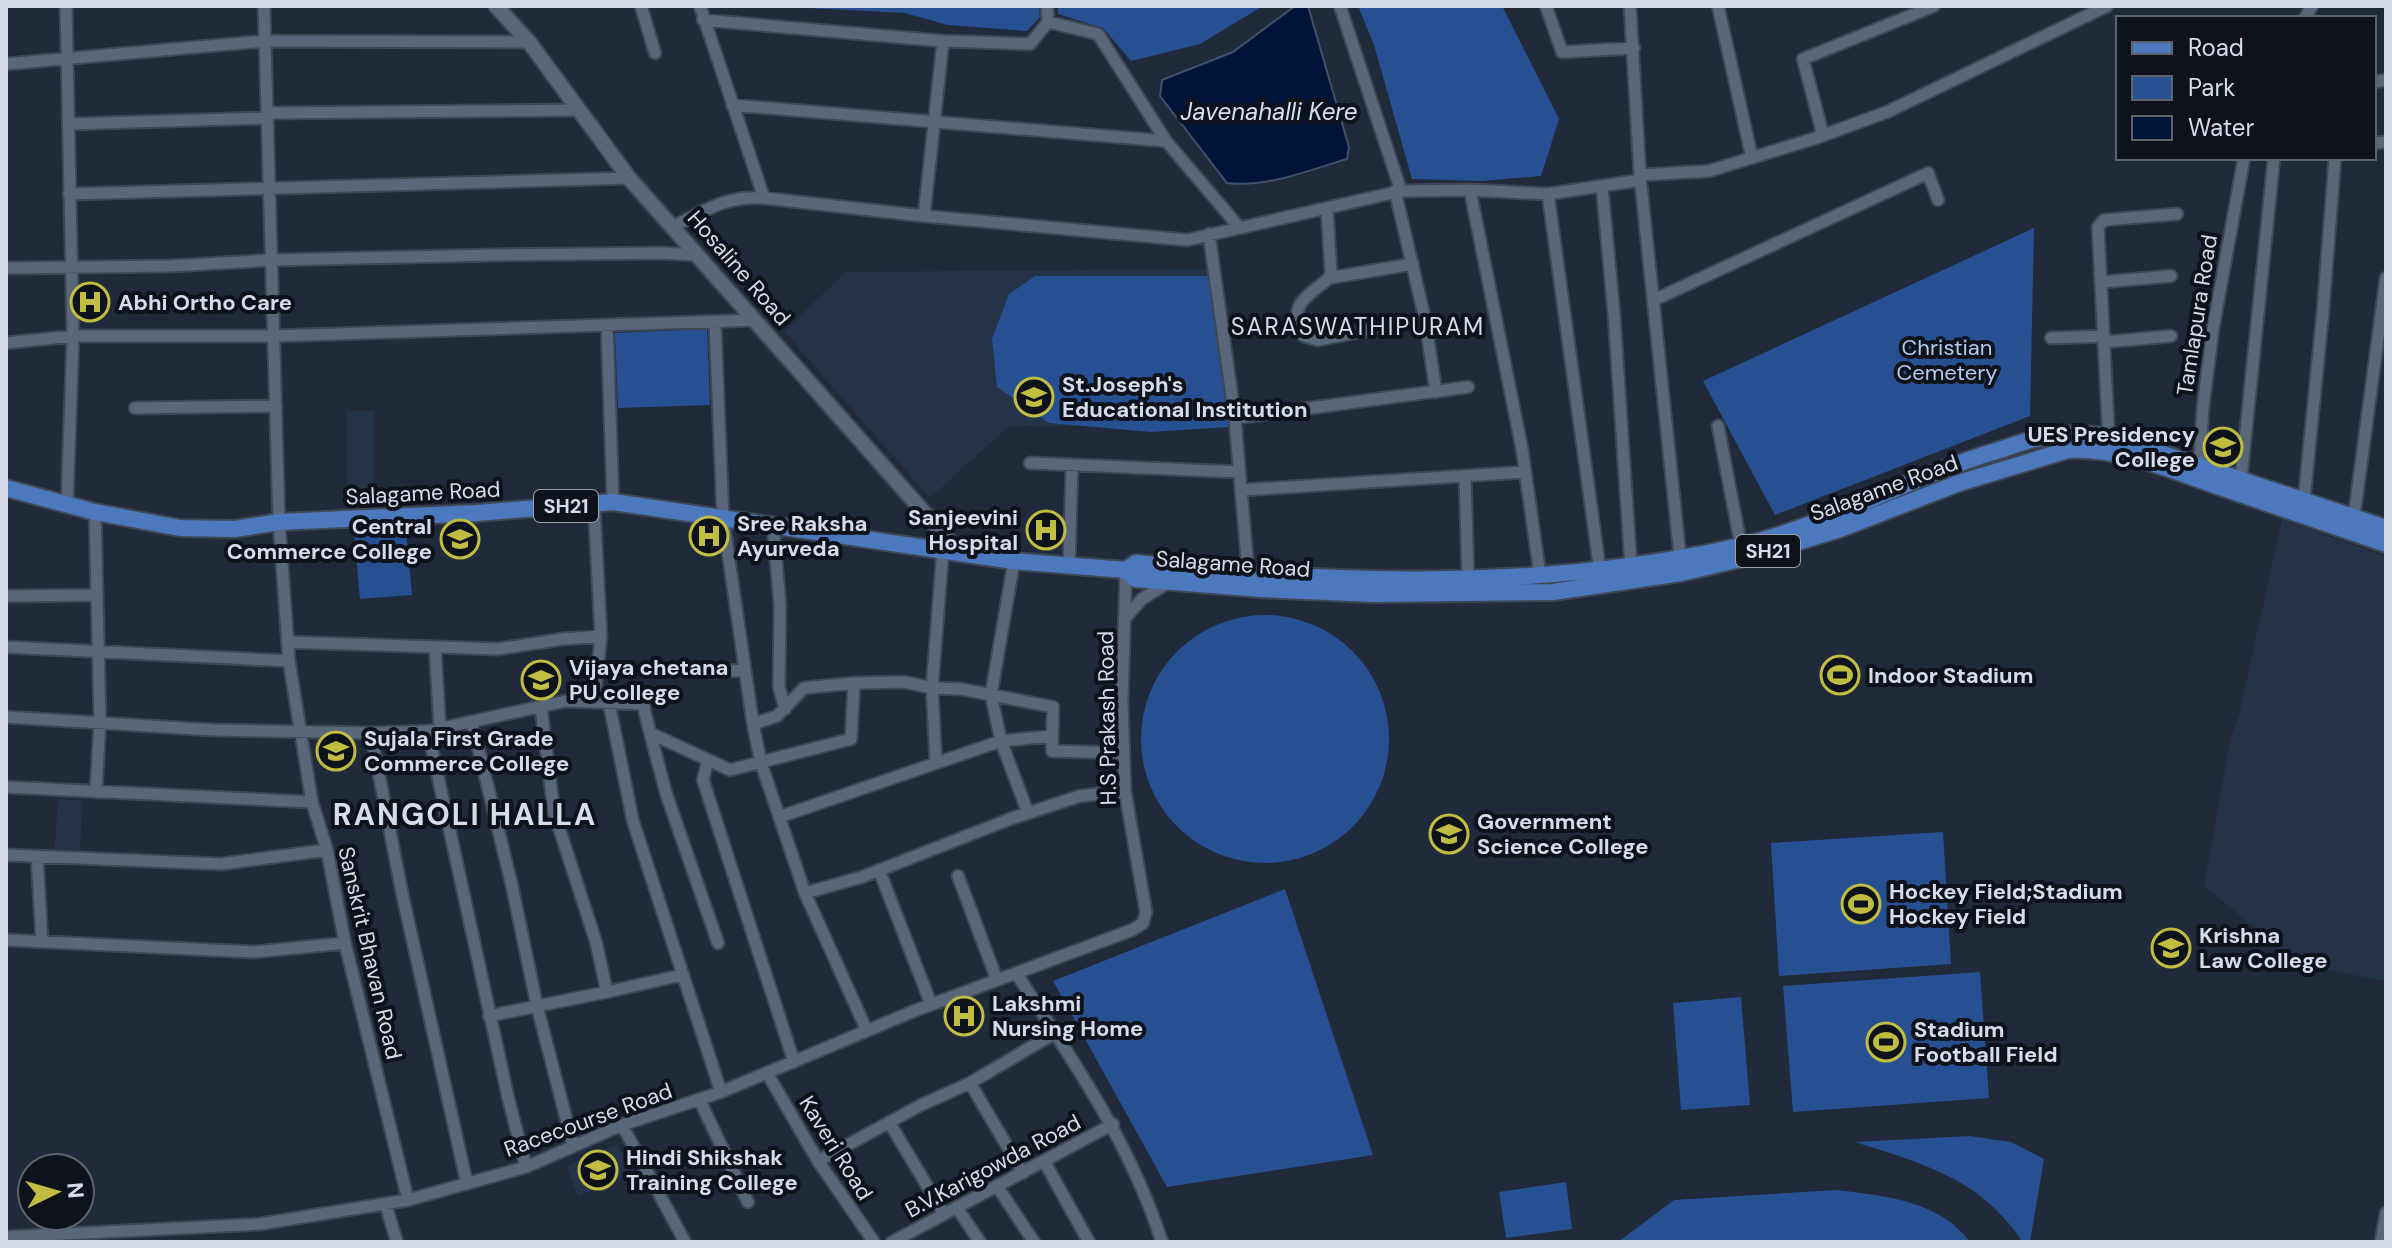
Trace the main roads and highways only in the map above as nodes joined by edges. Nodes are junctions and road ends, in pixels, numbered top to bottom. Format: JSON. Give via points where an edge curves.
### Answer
{"nodes":[{"id":1,"x":2109,"y":444,"type":"junction"},
{"id":2,"x":2198,"y":472,"type":"junction"},
{"id":3,"x":6,"y":488,"type":"edge"},
{"id":4,"x":2386,"y":528,"type":"edge"},
{"id":5,"x":2386,"y":544,"type":"edge"},
{"id":6,"x":1126,"y":570,"type":"junction"},
{"id":7,"x":1249,"y":580,"type":"junction"}],
"edges":[{"from":1,"to":2,"type":"main road"},
{"from":1,"to":7,"type":"main road","name":"Salagame Road","number":"SH21","via":[[2068,450],[1959,483],[1840,529],[1681,573],[1536,593],[1374,594]]},
{"from":1,"to":7,"type":"main road","via":[[2081,433],[2046,436],[1972,458],[1840,513],[1741,546],[1631,567],[1540,575]]},
{"from":2,"to":4,"type":"main road","via":[[2241,479]]},
{"from":2,"to":5,"type":"main road"},
{"from":3,"to":6,"type":"main road","name":"Salagame Road","number":"SH21","via":[[180,528],[235,529],[613,502],[1014,561]]},
{"from":6,"to":7,"type":"main road","name":"Salagame Road","number":"SH21","via":[[1136,579],[1170,582]]},
{"from":6,"to":7,"type":"main road","via":[[1136,563]]}]}
